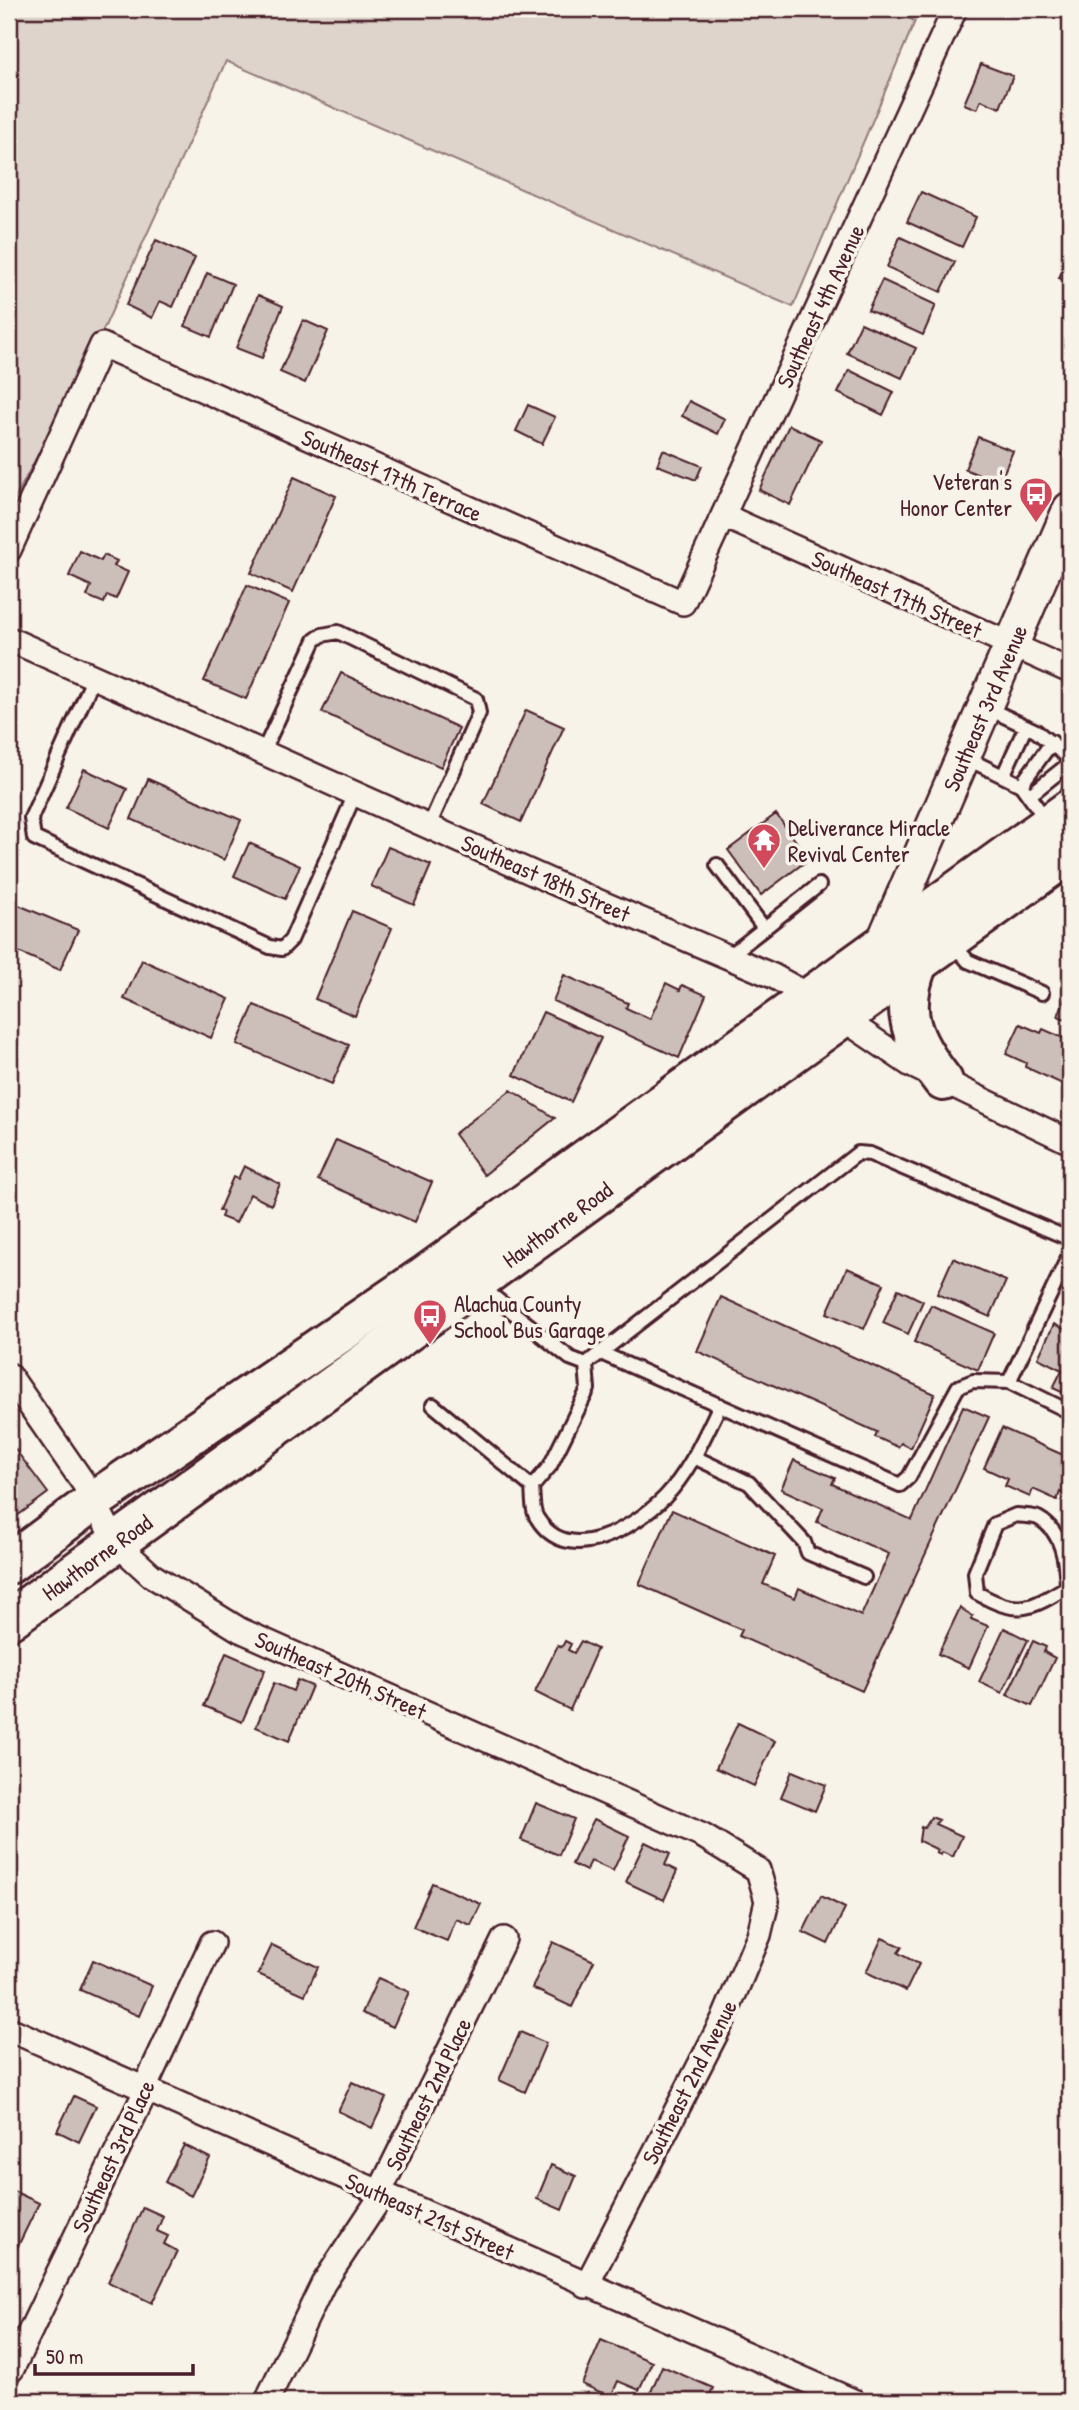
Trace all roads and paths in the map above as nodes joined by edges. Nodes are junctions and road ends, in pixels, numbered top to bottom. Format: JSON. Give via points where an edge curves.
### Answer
{"nodes":[{"id":1,"x":955,"y":9,"type":"edge"},
{"id":2,"x":1070,"y":509,"type":"edge"},
{"id":3,"x":724,"y":516,"type":"junction"},
{"id":4,"x":9,"y":550,"type":"edge"},
{"id":5,"x":683,"y":603,"type":"joint"},
{"id":6,"x":9,"y":639,"type":"edge"},
{"id":7,"x":1012,"y":645,"type":"junction"},
{"id":8,"x":1070,"y":671,"type":"edge"},
{"id":9,"x":94,"y":677,"type":"junction"},
{"id":10,"x":985,"y":707,"type":"junction"},
{"id":11,"x":1026,"y":726,"type":"junction"},
{"id":12,"x":1052,"y":742,"type":"junction"},
{"id":13,"x":263,"y":752,"type":"junction"},
{"id":14,"x":963,"y":757,"type":"junction"},
{"id":15,"x":1070,"y":761,"type":"edge"},
{"id":16,"x":1003,"y":776,"type":"junction"},
{"id":17,"x":1021,"y":785,"type":"junction"},
{"id":18,"x":355,"y":794,"type":"junction"},
{"id":19,"x":1055,"y":820,"type":"edge"},
{"id":20,"x":429,"y":826,"type":"junction"},
{"id":21,"x":717,"y":865,"type":"dead end"},
{"id":22,"x":819,"y":885,"type":"dead end"},
{"id":23,"x":764,"y":928,"type":"junction"},
{"id":24,"x":949,"y":941,"type":"junction"},
{"id":25,"x":882,"y":944,"type":"junction"},
{"id":26,"x":728,"y":957,"type":"junction"},
{"id":27,"x":918,"y":963,"type":"junction"},
{"id":28,"x":1042,"y":993,"type":"dead end"},
{"id":29,"x":826,"y":1007,"type":"junction"},
{"id":30,"x":943,"y":1082,"type":"junction"},
{"id":31,"x":1070,"y":1142,"type":"edge"},
{"id":32,"x":1070,"y":1239,"type":"edge"},
{"id":33,"x":1070,"y":1253,"type":"edge"},
{"id":34,"x":476,"y":1282,"type":"junction"},
{"id":35,"x":601,"y":1353,"type":"junction"},
{"id":36,"x":586,"y":1364,"type":"junction"},
{"id":37,"x":9,"y":1375,"type":"edge"},
{"id":38,"x":1009,"y":1382,"type":"junction"},
{"id":39,"x":433,"y":1405,"type":"dead end"},
{"id":40,"x":720,"y":1405,"type":"junction"},
{"id":41,"x":1070,"y":1412,"type":"edge"},
{"id":42,"x":694,"y":1457,"type":"junction"},
{"id":43,"x":532,"y":1487,"type":"junction"},
{"id":44,"x":94,"y":1500,"type":"junction"},
{"id":45,"x":116,"y":1543,"type":"junction"},
{"id":46,"x":9,"y":1564,"type":"edge"},
{"id":47,"x":864,"y":1577,"type":"dead end"},
{"id":48,"x":1069,"y":1588,"type":"edge"},
{"id":49,"x":9,"y":1620,"type":"edge"},
{"id":50,"x":759,"y":1872,"type":"joint"},
{"id":51,"x":504,"y":1939,"type":"dead end"},
{"id":52,"x":212,"y":1942,"type":"dead end"},
{"id":53,"x":9,"y":2029,"type":"edge"},
{"id":54,"x":144,"y":2089,"type":"junction"},
{"id":55,"x":382,"y":2195,"type":"junction"},
{"id":56,"x":586,"y":2286,"type":"junction"},
{"id":57,"x":12,"y":2369,"type":"dead end"},
{"id":58,"x":270,"y":2394,"type":"dead end"},
{"id":59,"x":853,"y":2401,"type":"edge"}],
"edges":[{"from":1,"to":3,"type":"street","name":"Southeast 4th Avenue"},
{"from":2,"to":7,"type":"street","name":"Southeast 3rd Avenue"},
{"from":3,"to":5,"type":"street","name":"Southeast 4th Avenue"},
{"from":3,"to":7,"type":"street","name":"Southeast 17th Street"},
{"from":4,"to":5,"type":"street","name":"Southeast 17th Terrace","via":[[102,345]]},
{"from":6,"to":9,"type":"street","name":"Southeast 18th Street"},
{"from":7,"to":8,"type":"street","name":"Southeast 17th Street"},
{"from":7,"to":10,"type":"street","name":"Southeast 3rd Avenue"},
{"from":9,"to":13,"type":"street","name":"Southeast 18th Street"},
{"from":9,"to":18,"type":"lane","via":[[31,818],[34,838],[246,936],[276,948],[288,945]]},
{"from":10,"to":11,"type":"lane"},
{"from":10,"to":14,"type":"street","name":"Southeast 3rd Avenue"},
{"from":11,"to":12,"type":"lane"},
{"from":11,"to":16,"type":"lane"},
{"from":12,"to":15,"type":"lane"},
{"from":12,"to":17,"type":"lane"},
{"from":13,"to":18,"type":"street","name":"Southeast 18th Street"},
{"from":13,"to":20,"type":"lane","via":[[316,640],[338,632],[476,699],[479,713]]},
{"from":14,"to":16,"type":"lane"},
{"from":14,"to":25,"type":"street","name":"Southeast 3rd Avenue"},
{"from":15,"to":19,"type":"lane"},
{"from":16,"to":17,"type":"lane"},
{"from":17,"to":19,"type":"lane"},
{"from":18,"to":20,"type":"street","name":"Southeast 18th Street"},
{"from":19,"to":24,"type":"highway","name":"Hawthorne Road"},
{"from":19,"to":25,"type":"highway","name":"Hawthorne Road"},
{"from":20,"to":26,"type":"street","name":"Southeast 18th Street"},
{"from":21,"to":23,"type":"lane"},
{"from":22,"to":23,"type":"lane"},
{"from":23,"to":26,"type":"lane"},
{"from":24,"to":27,"type":"highway","name":"Hawthorne Road"},
{"from":24,"to":28,"type":"lane","via":[[968,961]]},
{"from":25,"to":29,"type":"highway","name":"Hawthorne Road"},
{"from":26,"to":29,"type":"street","name":"Southeast 18th Street"},
{"from":27,"to":29,"type":"highway","name":"Hawthorne Road"},
{"from":27,"to":30,"type":"highway","via":[[907,999],[911,1026],[917,1044]]},
{"from":29,"to":30,"type":"street","name":"Southeast 18th Street"},
{"from":29,"to":34,"type":"highway","name":"Hawthorne Road"},
{"from":29,"to":44,"type":"highway","name":"Hawthorne Road"},
{"from":30,"to":31,"type":"street","name":"Southeast 18th Street"},
{"from":32,"to":35,"type":"lane","via":[[859,1153]]},
{"from":33,"to":38,"type":"lane"},
{"from":34,"to":36,"type":"lane","via":[[570,1357]]},
{"from":34,"to":45,"type":"highway","name":"Hawthorne Road"},
{"from":35,"to":36,"type":"lane"},
{"from":35,"to":40,"type":"lane"},
{"from":36,"to":43,"type":"lane","via":[[588,1389],[583,1402],[550,1466]]},
{"from":37,"to":44,"type":"street","name":"Southeast 20th Street"},
{"from":38,"to":40,"type":"lane","via":[[973,1381],[958,1387],[901,1485]]},
{"from":38,"to":41,"type":"lane"},
{"from":39,"to":43,"type":"lane"},
{"from":40,"to":42,"type":"lane"},
{"from":42,"to":43,"type":"lane","via":[[665,1497],[637,1520],[591,1541],[569,1543],[551,1535],[535,1517]]},
{"from":42,"to":47,"type":"lane","via":[[749,1483],[804,1542],[808,1553]]},
{"from":44,"to":45,"type":"street","name":"Southeast 20th Street"},
{"from":44,"to":46,"type":"highway","name":"Hawthorne Road"},
{"from":45,"to":49,"type":"highway","name":"Hawthorne Road"},
{"from":45,"to":50,"type":"street","name":"Southeast 20th Street","via":[[151,1575],[240,1630],[703,1836]]},
{"from":48,"to":48,"type":"lane","via":[[1033,1608],[1015,1610],[977,1593],[975,1573],[995,1524],[1016,1515],[1038,1518],[1056,1537],[1066,1558]]},
{"from":50,"to":56,"type":"street","name":"Southeast 2nd Avenue","via":[[767,1901],[759,1935],[724,2018]]},
{"from":51,"to":55,"type":"street","name":"Southeast 2nd Place"},
{"from":52,"to":54,"type":"street","name":"Southeast 3rd Place"},
{"from":53,"to":54,"type":"street","name":"Southeast 21st Street"},
{"from":54,"to":55,"type":"street","name":"Southeast 21st Street"},
{"from":54,"to":57,"type":"street","name":"Southeast 3rd Place"},
{"from":55,"to":56,"type":"street","name":"Southeast 21st Street"},
{"from":55,"to":58,"type":"street","name":"Southeast 2nd Place","via":[[323,2284]]},
{"from":56,"to":59,"type":"street","name":"Southeast 21st Street"}]}
